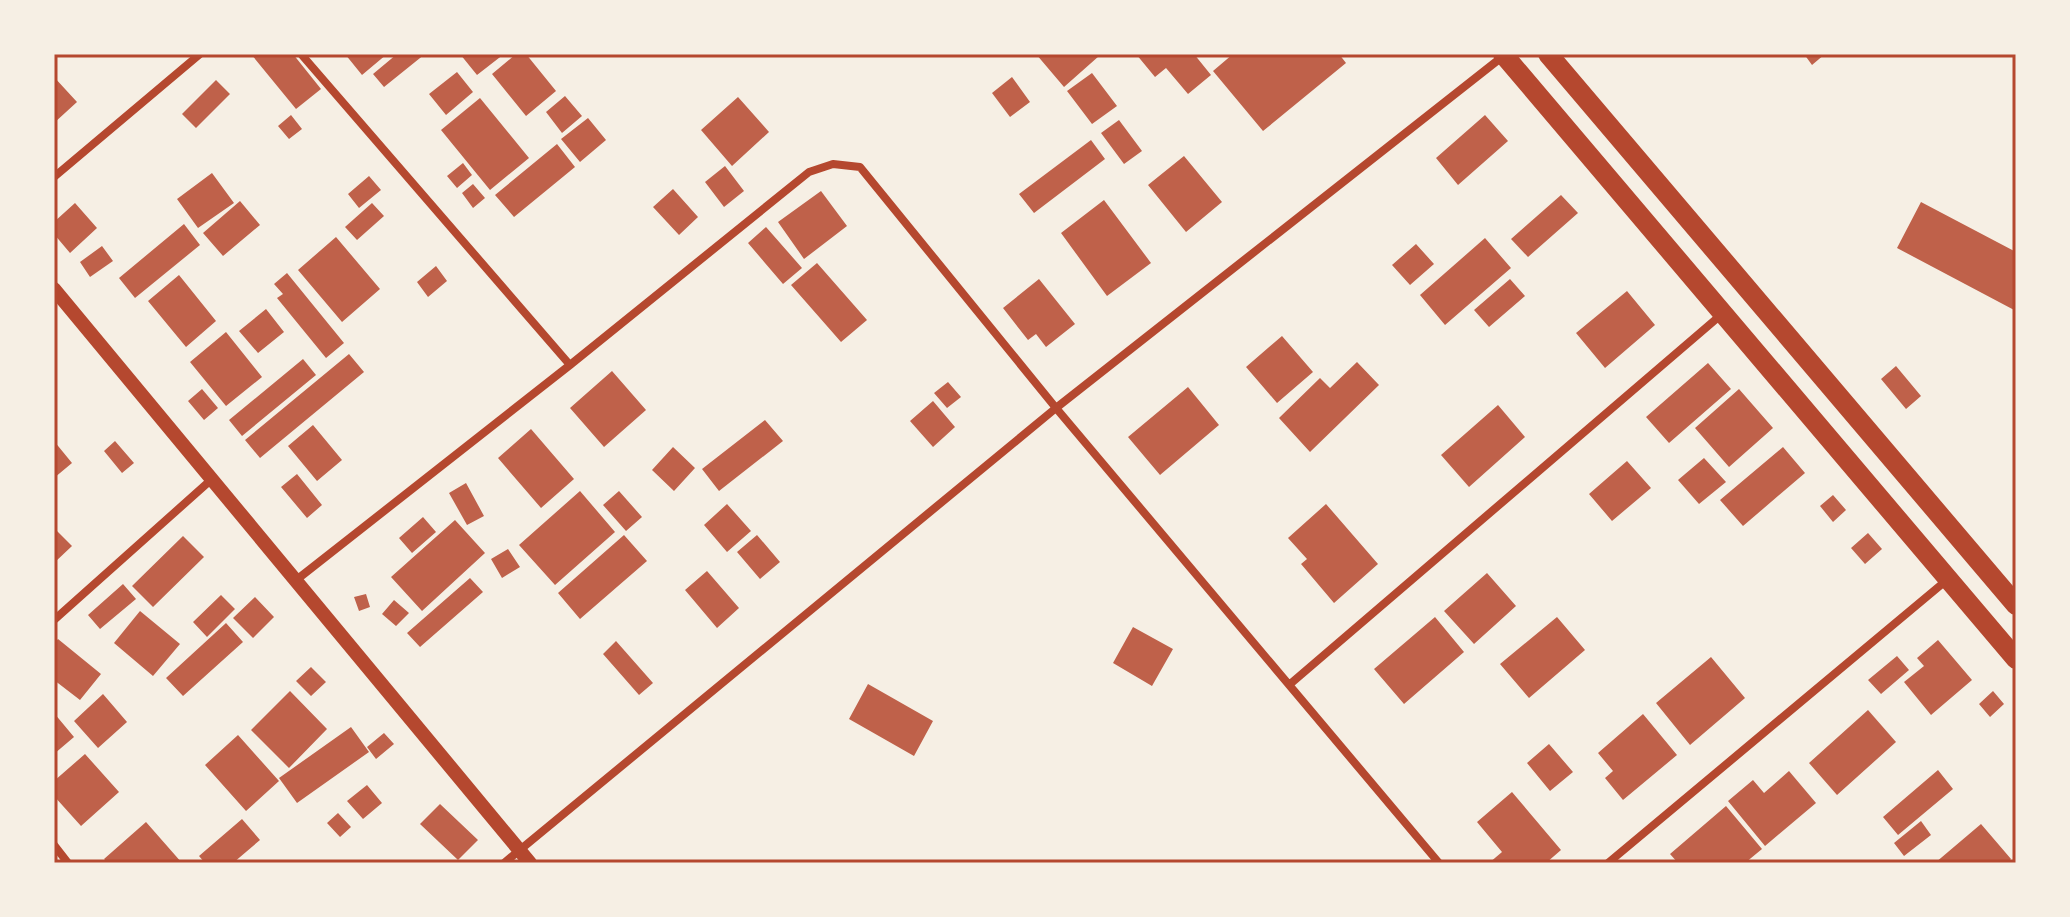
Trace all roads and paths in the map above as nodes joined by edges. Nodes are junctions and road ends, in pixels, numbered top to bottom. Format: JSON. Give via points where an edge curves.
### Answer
{"nodes":[{"id":1,"x":200,"y":54,"type":"edge"},
{"id":2,"x":301,"y":54,"type":"edge"},
{"id":3,"x":1504,"y":54,"type":"edge"},
{"id":4,"x":1548,"y":54,"type":"edge"},
{"id":5,"x":54,"y":177,"type":"edge"},
{"id":6,"x":54,"y":289,"type":"edge"},
{"id":7,"x":1722,"y":314,"type":"junction"},
{"id":8,"x":570,"y":365,"type":"junction"},
{"id":9,"x":1056,"y":408,"type":"junction"},
{"id":10,"x":213,"y":479,"type":"junction"},
{"id":11,"x":1948,"y":579,"type":"junction"},
{"id":12,"x":295,"y":581,"type":"junction"},
{"id":13,"x":2016,"y":605,"type":"edge"},
{"id":14,"x":54,"y":620,"type":"edge"},
{"id":15,"x":2016,"y":659,"type":"edge"},
{"id":16,"x":1289,"y":685,"type":"junction"},
{"id":17,"x":54,"y":845,"type":"edge"},
{"id":18,"x":519,"y":850,"type":"junction"},
{"id":19,"x":68,"y":863,"type":"edge"},
{"id":20,"x":504,"y":863,"type":"edge"},
{"id":21,"x":530,"y":863,"type":"edge"},
{"id":22,"x":1439,"y":863,"type":"edge"},
{"id":23,"x":1608,"y":863,"type":"edge"}],
"edges":[{"from":1,"to":5,"type":"street"},
{"from":2,"to":8,"type":"street"},
{"from":3,"to":7,"type":"main road"},
{"from":3,"to":9,"type":"street"},
{"from":4,"to":13,"type":"main road"},
{"from":6,"to":10,"type":"street"},
{"from":7,"to":11,"type":"main road"},
{"from":7,"to":16,"type":"street"},
{"from":8,"to":9,"type":"street","via":[[809,172],[833,164],[860,167]]},
{"from":8,"to":12,"type":"street"},
{"from":9,"to":16,"type":"street"},
{"from":9,"to":18,"type":"street"},
{"from":10,"to":12,"type":"street"},
{"from":10,"to":14,"type":"street"},
{"from":11,"to":15,"type":"main road"},
{"from":11,"to":23,"type":"street"},
{"from":12,"to":18,"type":"street"},
{"from":16,"to":22,"type":"street"},
{"from":17,"to":19,"type":"street"},
{"from":18,"to":20,"type":"street"},
{"from":18,"to":21,"type":"street"}]}
